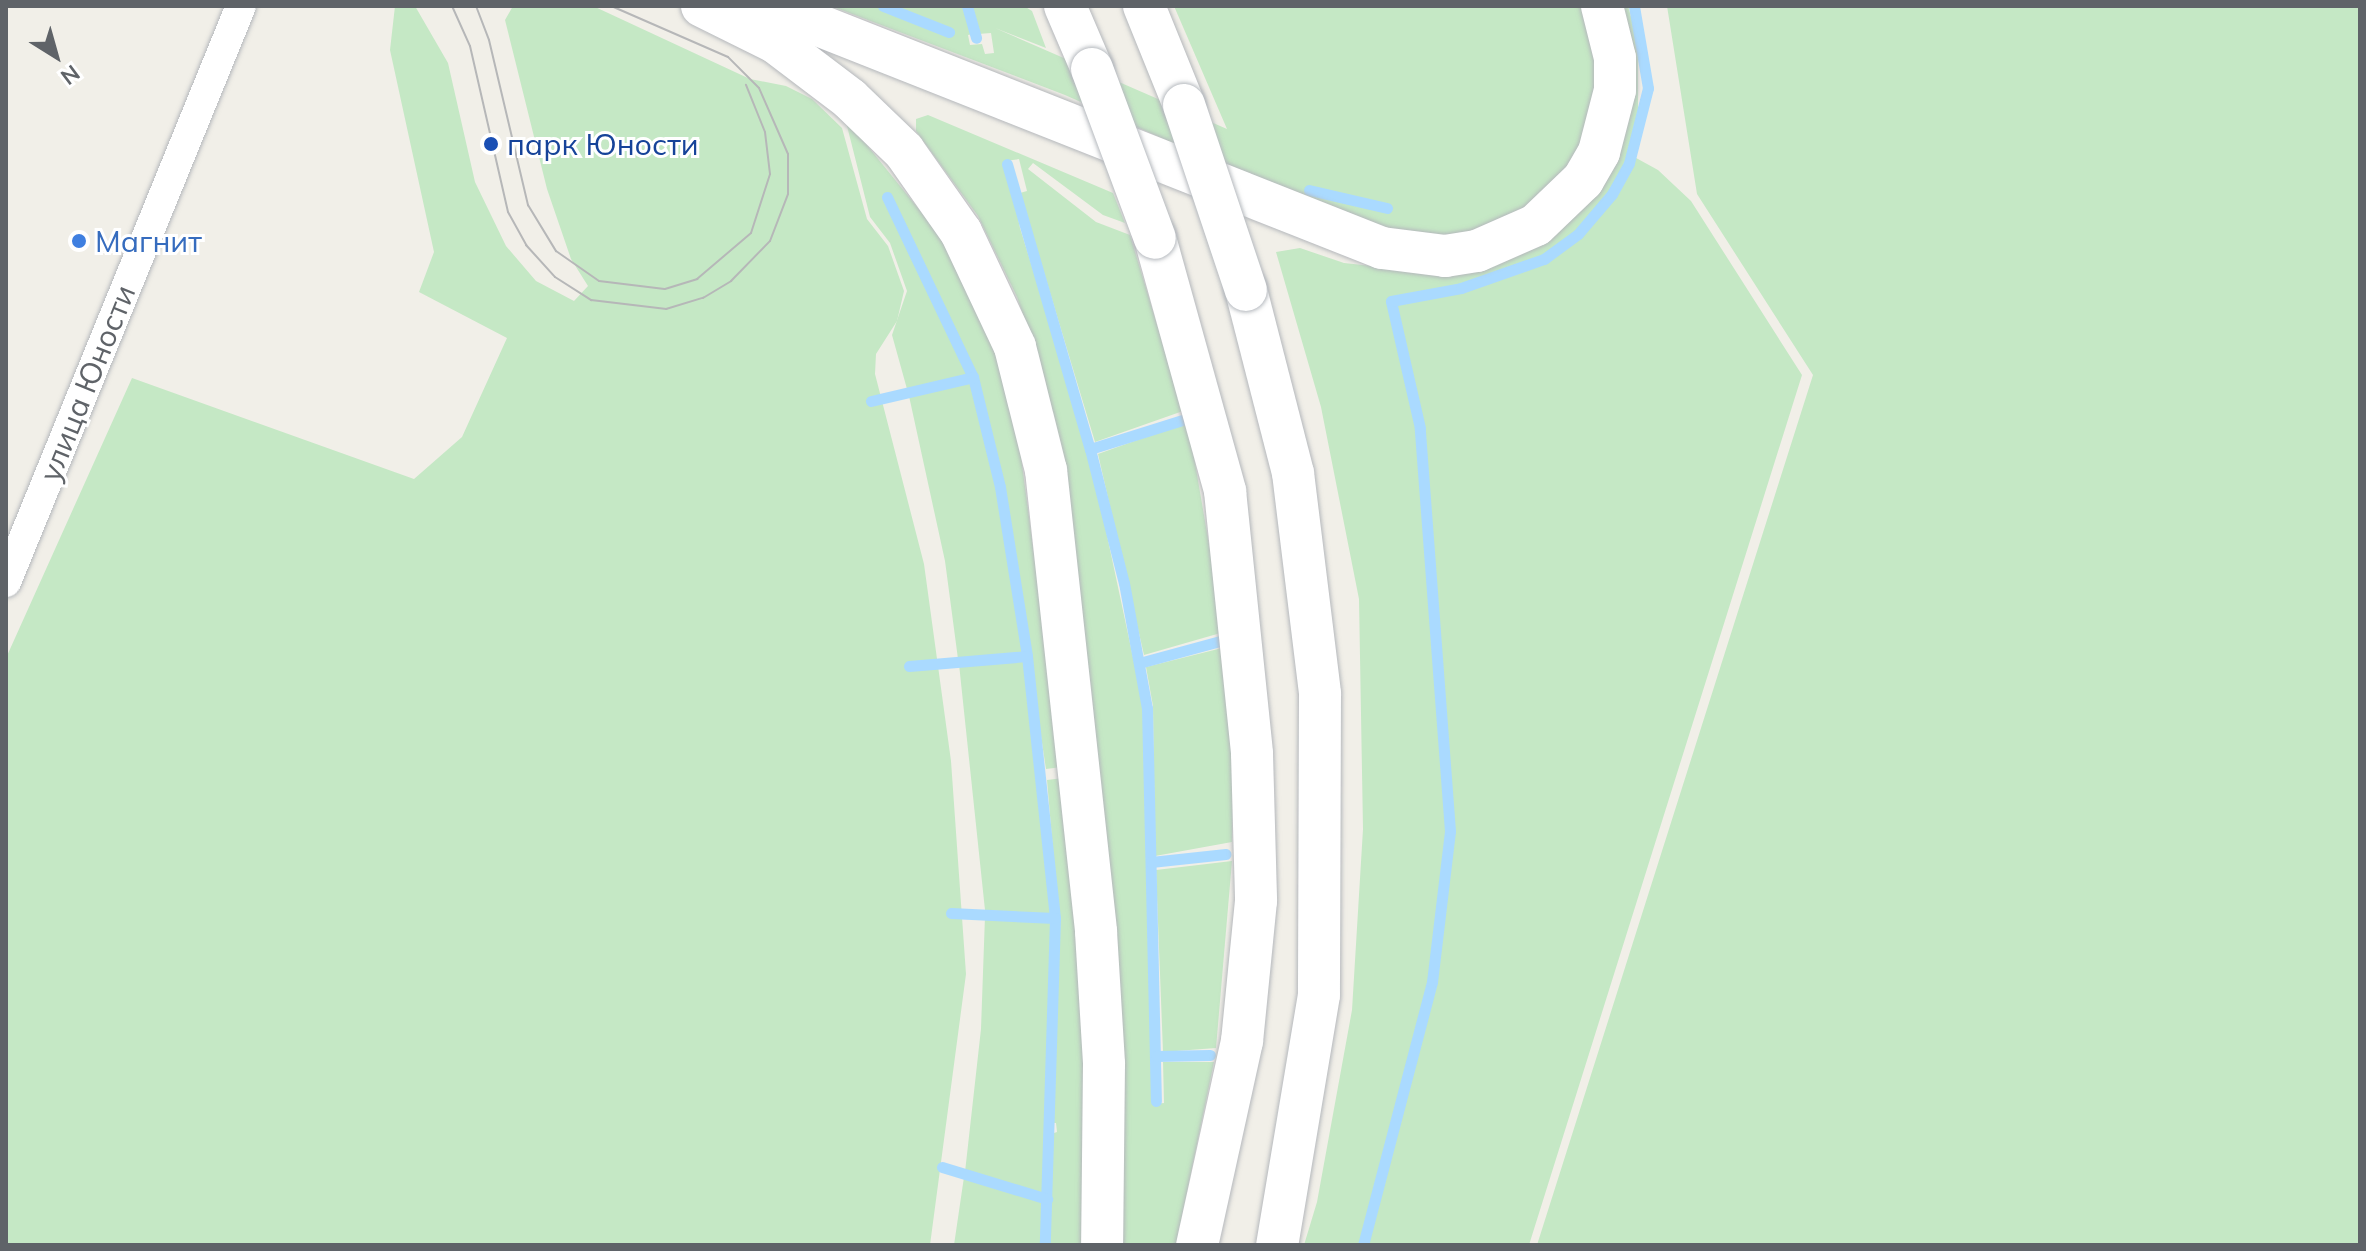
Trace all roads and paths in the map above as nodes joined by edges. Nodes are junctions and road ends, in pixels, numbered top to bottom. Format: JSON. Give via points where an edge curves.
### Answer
{"nodes":[{"id":1,"x":241,"y":6,"type":"edge"},
{"id":2,"x":702,"y":6,"type":"edge"},
{"id":3,"x":770,"y":6,"type":"edge"},
{"id":4,"x":1065,"y":6,"type":"edge"},
{"id":5,"x":1144,"y":6,"type":"edge"},
{"id":6,"x":1602,"y":6,"type":"edge"},
{"id":7,"x":6,"y":582,"type":"edge"},
{"id":8,"x":1102,"y":1245,"type":"edge"},
{"id":9,"x":1197,"y":1245,"type":"edge"},
{"id":10,"x":1277,"y":1245,"type":"edge"}],
"edges":[{"from":1,"to":7,"type":"street","name":"улица Юности"},
{"from":2,"to":8,"type":"main road","via":[[775,42],[850,99],[904,151],[961,232],[1015,347],[1046,470],[1096,932],[1104,1064]]},
{"from":3,"to":6,"type":"main road","via":[[1382,248],[1445,256],[1477,251],[1536,225],[1583,180],[1599,152],[1615,90],[1615,58]]},
{"from":4,"to":9,"type":"main road","bridge":true,"via":[[1155,238],[1225,491],[1252,754],[1256,901],[1242,1041]]},
{"from":5,"to":10,"type":"main road","bridge":true,"via":[[1184,105],[1246,290],[1293,473],[1320,694],[1319,995]]}]}
